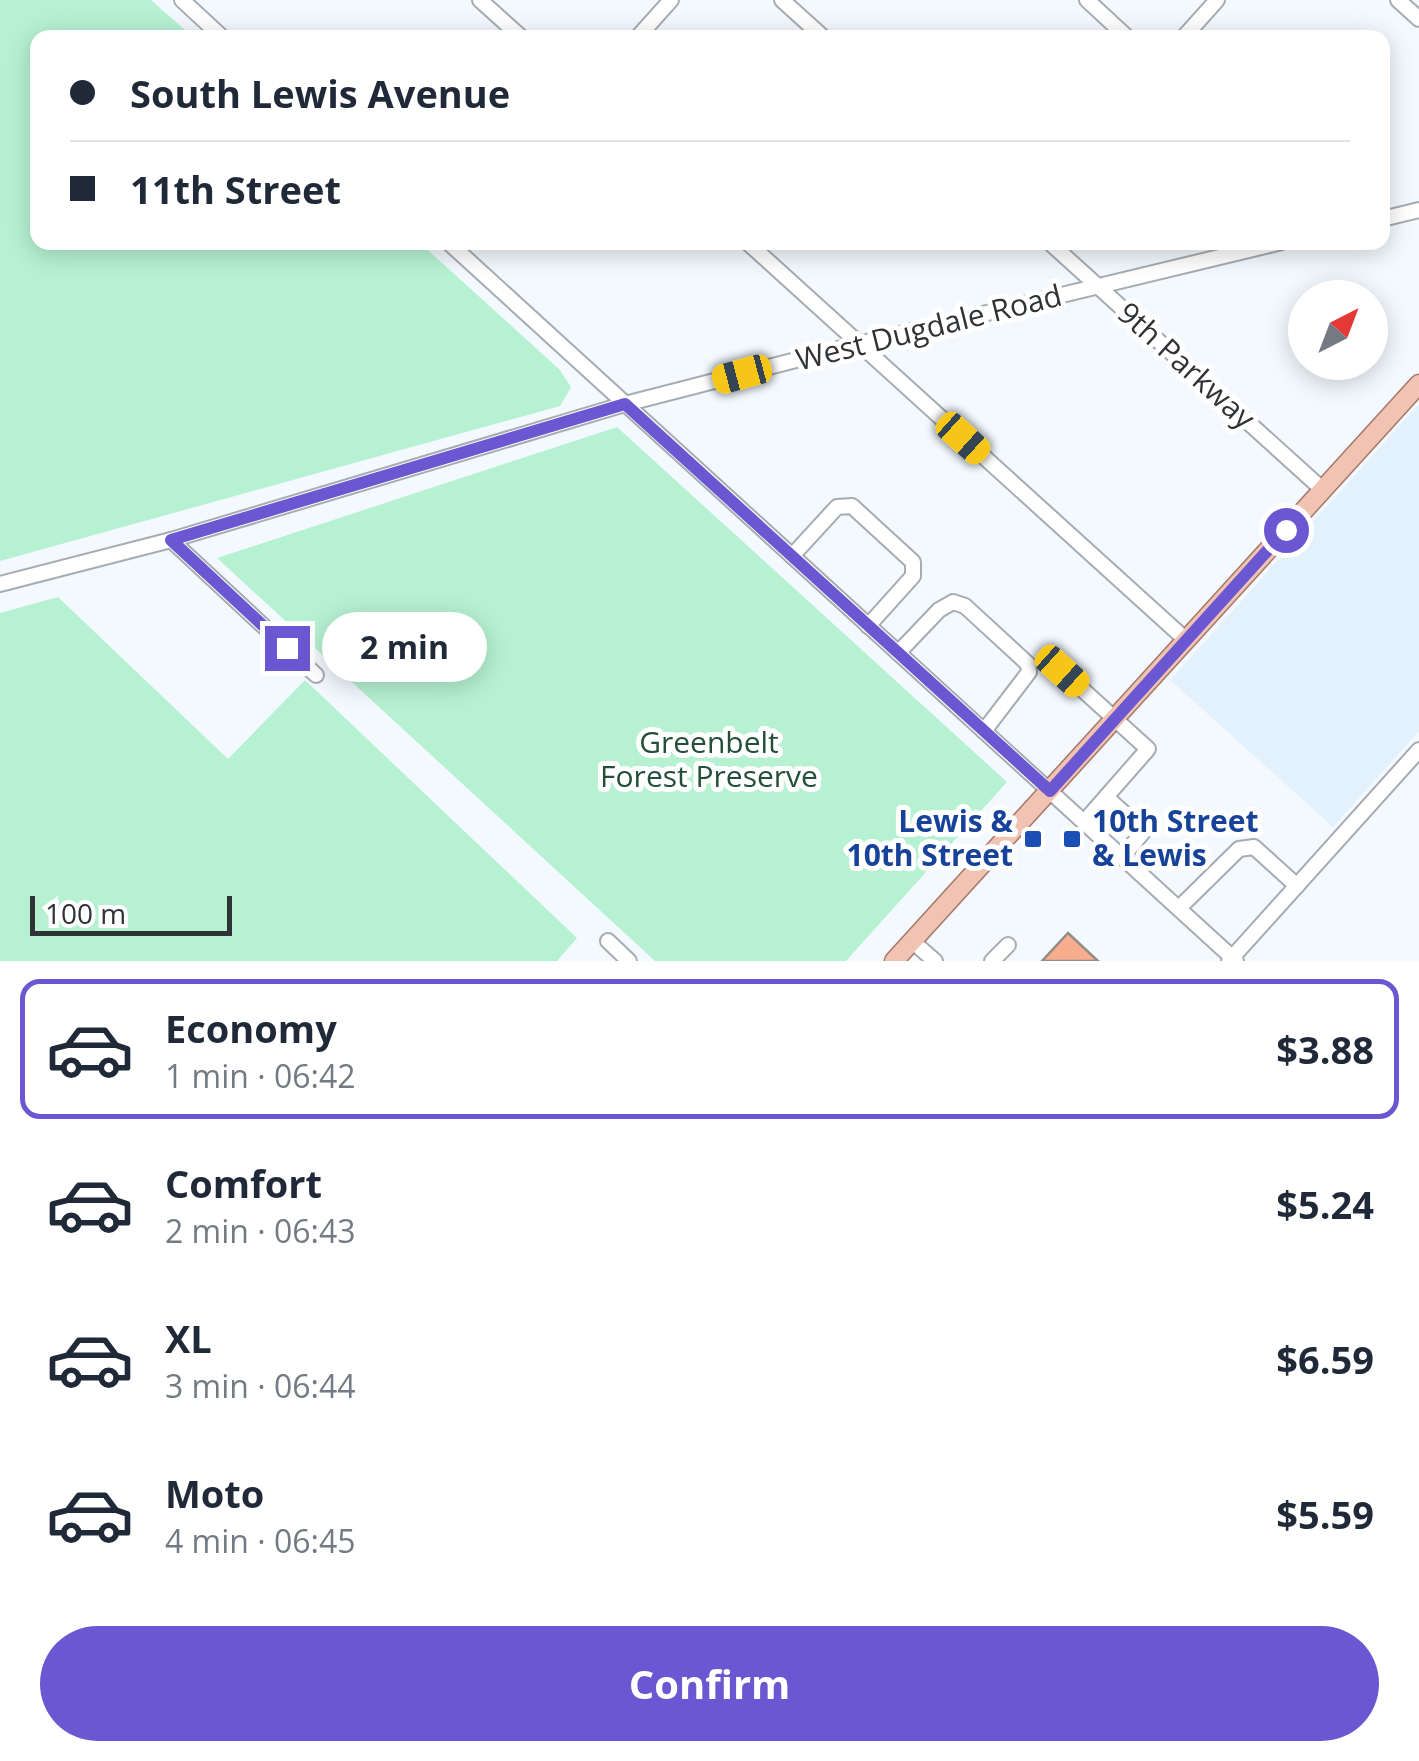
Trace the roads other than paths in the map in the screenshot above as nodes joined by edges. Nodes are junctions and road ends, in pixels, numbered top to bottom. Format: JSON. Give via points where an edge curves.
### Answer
{"nodes":[{"id":1,"x":182,"y":0,"type":"edge"},
{"id":2,"x":480,"y":0,"type":"edge"},
{"id":3,"x":671,"y":0,"type":"edge"},
{"id":4,"x":782,"y":0,"type":"edge"},
{"id":5,"x":1087,"y":0,"type":"edge"},
{"id":6,"x":1217,"y":0,"type":"edge"},
{"id":7,"x":1398,"y":0,"type":"edge"},
{"id":8,"x":1419,"y":19,"type":"edge"},
{"id":9,"x":214,"y":30,"type":"edge"},
{"id":10,"x":513,"y":30,"type":"edge"},
{"id":11,"x":644,"y":30,"type":"edge"},
{"id":12,"x":815,"y":30,"type":"edge"},
{"id":13,"x":1119,"y":30,"type":"edge"},
{"id":14,"x":1190,"y":30,"type":"edge"},
{"id":15,"x":1419,"y":210,"type":"edge"},
{"id":16,"x":1390,"y":217,"type":"edge"},
{"id":17,"x":457,"y":250,"type":"edge"},
{"id":18,"x":756,"y":250,"type":"edge"},
{"id":19,"x":1058,"y":250,"type":"edge"},
{"id":20,"x":1248,"y":250,"type":"edge"},
{"id":21,"x":1097,"y":286,"type":"junction"},
{"id":22,"x":858,"y":344,"type":"junction"},
{"id":23,"x":1419,"y":384,"type":"edge"},
{"id":24,"x":625,"y":404,"type":"junction"},
{"id":25,"x":1322,"y":490,"type":"junction"},
{"id":26,"x":171,"y":540,"type":"junction"},
{"id":27,"x":792,"y":556,"type":"junction"},
{"id":28,"x":0,"y":584,"type":"edge"},
{"id":29,"x":868,"y":626,"type":"junction"},
{"id":30,"x":1186,"y":640,"type":"junction"},
{"id":31,"x":898,"y":652,"type":"junction"},
{"id":32,"x":1062,"y":671,"type":"dead end"},
{"id":33,"x":316,"y":675,"type":"dead end"},
{"id":34,"x":1115,"y":718,"type":"junction"},
{"id":35,"x":984,"y":731,"type":"junction"},
{"id":36,"x":1419,"y":750,"type":"edge"},
{"id":37,"x":1050,"y":791,"type":"junction"},
{"id":38,"x":1106,"y":797,"type":"junction"},
{"id":39,"x":1084,"y":822,"type":"junction"},
{"id":40,"x":1122,"y":856,"type":"junction"},
{"id":41,"x":1297,"y":886,"type":"junction"},
{"id":42,"x":1179,"y":908,"type":"junction"},
{"id":43,"x":608,"y":941,"type":"dead end"},
{"id":44,"x":912,"y":941,"type":"junction"},
{"id":45,"x":1008,"y":945,"type":"dead end"},
{"id":46,"x":1233,"y":960,"type":"edge"},
{"id":47,"x":629,"y":961,"type":"edge"},
{"id":48,"x":894,"y":961,"type":"edge"},
{"id":49,"x":935,"y":961,"type":"edge"},
{"id":50,"x":992,"y":961,"type":"edge"}],
"edges":[{"from":1,"to":9,"type":"street"},
{"from":2,"to":10,"type":"street"},
{"from":3,"to":11,"type":"street"},
{"from":4,"to":12,"type":"street"},
{"from":5,"to":13,"type":"street"},
{"from":6,"to":14,"type":"street"},
{"from":7,"to":8,"type":"street"},
{"from":15,"to":16,"type":"street"},
{"from":17,"to":24,"type":"street"},
{"from":18,"to":22,"type":"street"},
{"from":19,"to":21,"type":"street","name":"9th Parkway"},
{"from":20,"to":21,"type":"street","name":"West Dugdale Road"},
{"from":21,"to":22,"type":"street","name":"West Dugdale Road"},
{"from":21,"to":25,"type":"street","name":"9th Parkway"},
{"from":22,"to":24,"type":"street","name":"West Dugdale Road"},
{"from":22,"to":30,"type":"street"},
{"from":23,"to":25,"type":"main road"},
{"from":24,"to":26,"type":"street","name":"West Dugdale Road"},
{"from":24,"to":27,"type":"street"},
{"from":25,"to":30,"type":"main road"},
{"from":26,"to":28,"type":"street","name":"West Dugdale Road"},
{"from":26,"to":33,"type":"street"},
{"from":27,"to":29,"type":"street"},
{"from":27,"to":29,"type":"street","via":[[844,505],[913,562],[913,576]]},
{"from":29,"to":31,"type":"street"},
{"from":30,"to":34,"type":"main road"},
{"from":31,"to":35,"type":"street"},
{"from":31,"to":35,"type":"street","via":[[939,610],[953,602],[965,606],[1028,664],[1029,672]]},
{"from":32,"to":34,"type":"street"},
{"from":34,"to":37,"type":"main road"},
{"from":34,"to":38,"type":"street","via":[[1148,749]]},
{"from":35,"to":37,"type":"street"},
{"from":36,"to":41,"type":"street"},
{"from":37,"to":39,"type":"street"},
{"from":37,"to":44,"type":"main road"},
{"from":38,"to":39,"type":"street"},
{"from":38,"to":40,"type":"street","via":[[1144,832]]},
{"from":39,"to":40,"type":"street"},
{"from":40,"to":42,"type":"street"},
{"from":41,"to":42,"type":"street","via":[[1254,847],[1239,849]]},
{"from":41,"to":46,"type":"street"},
{"from":42,"to":46,"type":"street"},
{"from":43,"to":47,"type":"street"},
{"from":44,"to":48,"type":"main road"},
{"from":44,"to":49,"type":"street"},
{"from":45,"to":50,"type":"street"}]}
